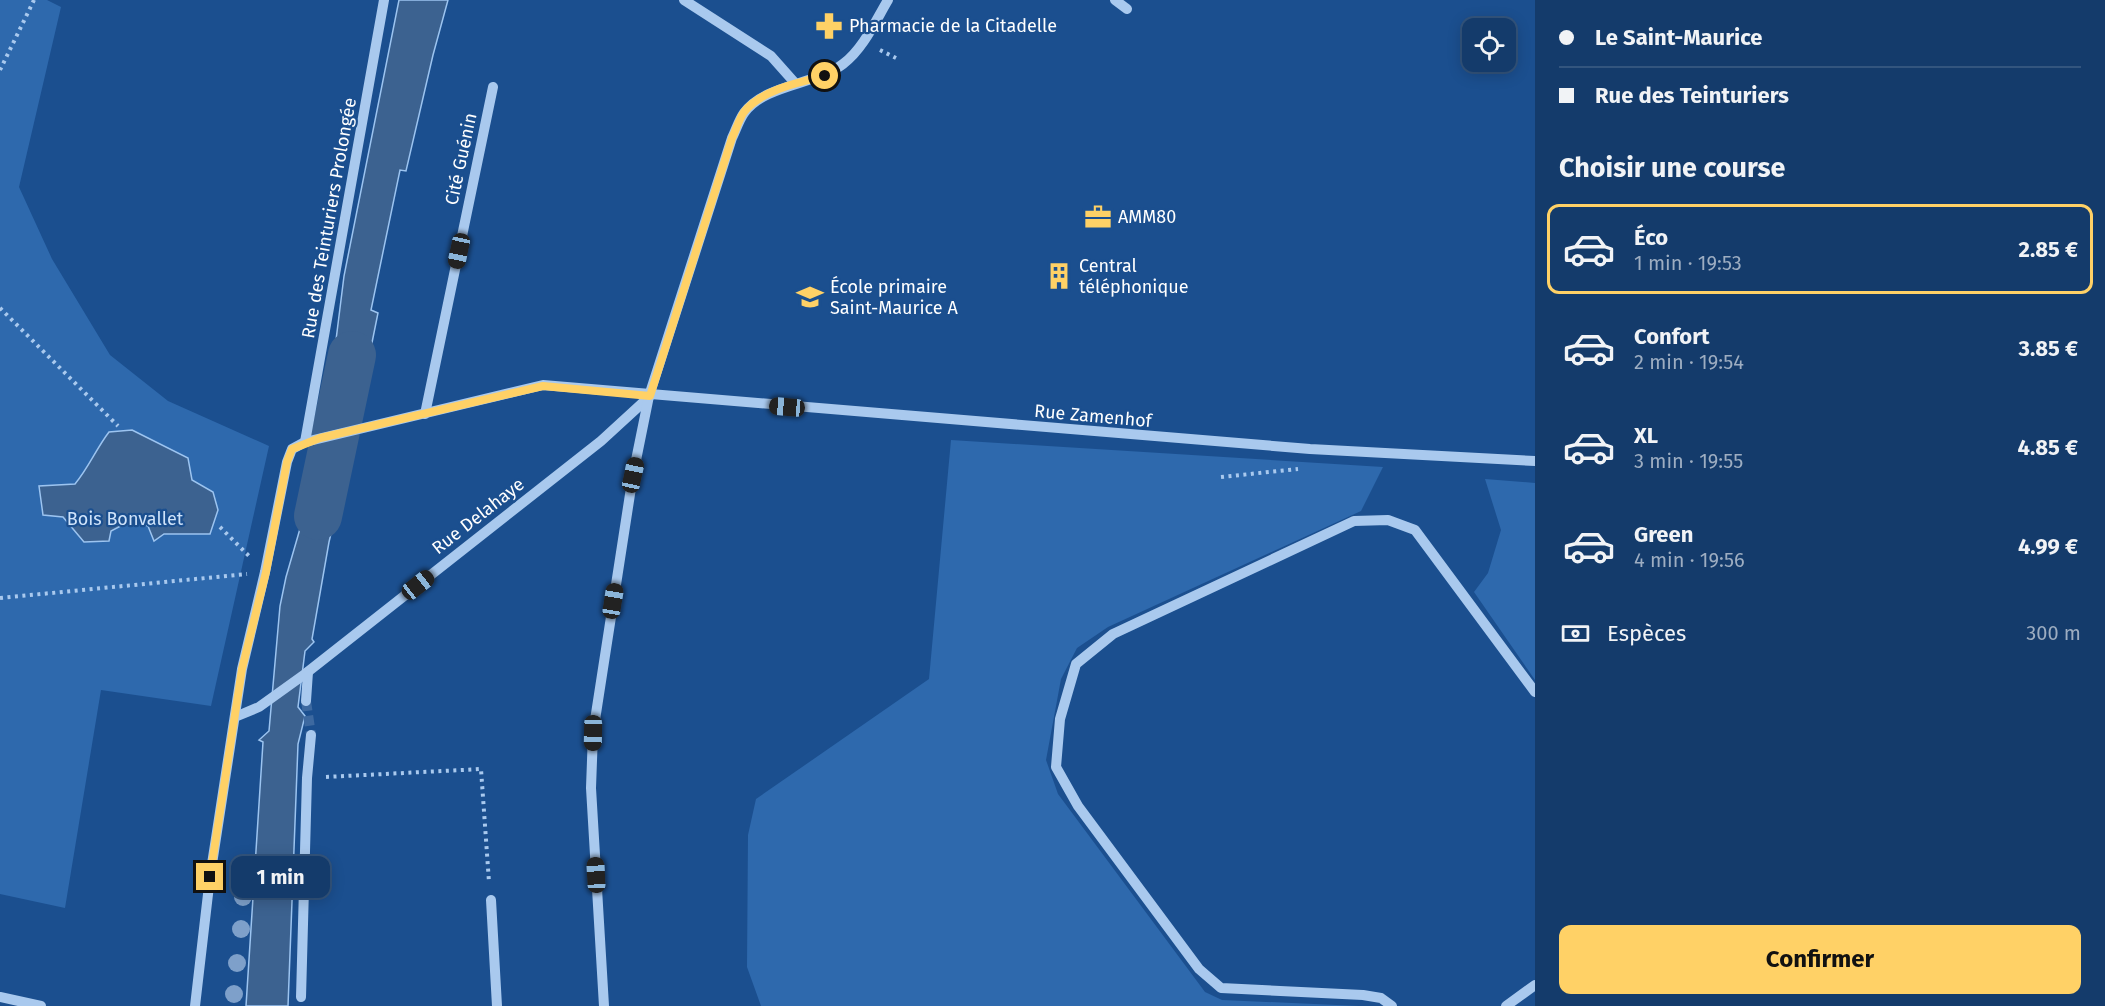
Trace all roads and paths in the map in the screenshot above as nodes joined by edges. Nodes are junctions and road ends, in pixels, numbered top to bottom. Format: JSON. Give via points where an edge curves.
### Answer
{"nodes":[{"id":1,"x":34,"y":0,"type":"edge"},
{"id":2,"x":384,"y":0,"type":"edge"},
{"id":3,"x":684,"y":0,"type":"edge"},
{"id":4,"x":888,"y":0,"type":"edge"},
{"id":5,"x":1115,"y":0,"type":"edge"},
{"id":6,"x":1128,"y":9,"type":"dead end"},
{"id":7,"x":0,"y":70,"type":"edge"},
{"id":8,"x":795,"y":83,"type":"junction"},
{"id":9,"x":493,"y":87,"type":"dead end"},
{"id":10,"x":0,"y":308,"type":"edge"},
{"id":11,"x":650,"y":396,"type":"junction"},
{"id":12,"x":425,"y":414,"type":"junction"},
{"id":13,"x":118,"y":426,"type":"dead end"},
{"id":14,"x":305,"y":442,"type":"junction"},
{"id":15,"x":1535,"y":461,"type":"edge"},
{"id":16,"x":220,"y":527,"type":"dead end"},
{"id":17,"x":266,"y":572,"type":"junction"},
{"id":18,"x":0,"y":598,"type":"edge"},
{"id":19,"x":307,"y":673,"type":"junction"},
{"id":20,"x":1535,"y":692,"type":"edge"},
{"id":21,"x":306,"y":701,"type":"tunnel mouth"},
{"id":22,"x":235,"y":717,"type":"junction"},
{"id":23,"x":311,"y":735,"type":"tunnel mouth"},
{"id":24,"x":307,"y":778,"type":"junction"},
{"id":25,"x":491,"y":900,"type":"joint"},
{"id":26,"x":1535,"y":985,"type":"edge"},
{"id":27,"x":0,"y":997,"type":"edge"},
{"id":28,"x":301,"y":997,"type":"dead end"},
{"id":29,"x":41,"y":1006,"type":"edge"},
{"id":30,"x":195,"y":1006,"type":"edge"},
{"id":31,"x":497,"y":1006,"type":"edge"},
{"id":32,"x":604,"y":1006,"type":"edge"},
{"id":33,"x":1392,"y":1006,"type":"edge"},
{"id":34,"x":1506,"y":1006,"type":"edge"}],
"edges":[{"from":1,"to":7,"type":"path"},
{"from":2,"to":14,"type":"street","name":"Rue des Teinturiers Prolongée"},
{"from":3,"to":8,"type":"street","via":[[771,56]]},
{"from":4,"to":8,"type":"street","via":[[863,42],[844,63],[825,76]]},
{"from":5,"to":6,"type":"street"},
{"from":8,"to":11,"type":"street","via":[[760,99],[745,112],[732,138]]},
{"from":9,"to":12,"type":"street","name":"Cité Guénin"},
{"from":10,"to":13,"type":"path"},
{"from":11,"to":12,"type":"street","name":"Rue Zamenhof","via":[[543,386]]},
{"from":11,"to":15,"type":"street","name":"Rue Zamenhof","via":[[1359,452]]},
{"from":11,"to":19,"type":"street","name":"Rue Delahaye","via":[[601,441]]},
{"from":11,"to":32,"type":"street","via":[[633,475],[593,733],[591,788]]},
{"from":12,"to":14,"type":"street","name":"Rue Zamenhof"},
{"from":14,"to":17,"type":"street","via":[[292,449],[287,462]]},
{"from":16,"to":17,"type":"path"},
{"from":17,"to":18,"type":"path"},
{"from":17,"to":22,"type":"street","via":[[242,669]]},
{"from":19,"to":21,"type":"street"},
{"from":19,"to":22,"type":"street","name":"Rue Delahaye","via":[[259,707]]},
{"from":20,"to":33,"type":"street","via":[[1414,530],[1388,520],[1354,521],[1113,634],[1076,664],[1060,719],[1056,767],[1078,806],[1199,969],[1221,988],[1363,996],[1381,998]]},
{"from":22,"to":30,"type":"street"},
{"from":23,"to":24,"type":"street"},
{"from":24,"to":25,"type":"path","via":[[481,769]]},
{"from":24,"to":28,"type":"street"},
{"from":25,"to":31,"type":"street"},
{"from":26,"to":34,"type":"street"},
{"from":27,"to":29,"type":"street"}]}
